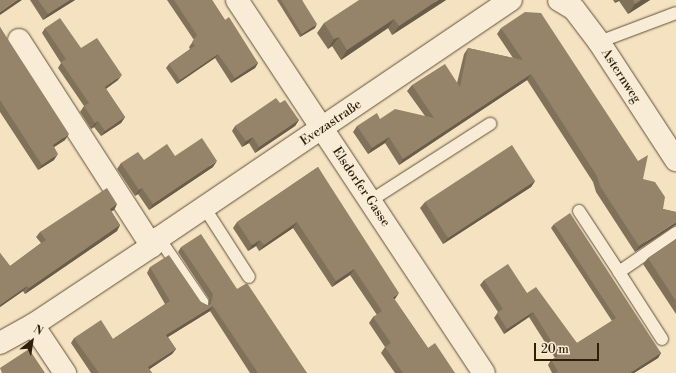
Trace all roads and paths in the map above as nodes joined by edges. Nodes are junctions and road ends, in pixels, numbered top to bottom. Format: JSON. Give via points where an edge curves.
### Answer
{"nodes":[{"id":1,"x":237,"y":0,"type":"edge"},
{"id":2,"x":511,"y":0,"type":"edge"},
{"id":3,"x":559,"y":0,"type":"edge"},
{"id":4,"x":676,"y":13,"type":"edge"},
{"id":5,"x":19,"y":40,"type":"dead end"},
{"id":6,"x":599,"y":42,"type":"junction"},
{"id":7,"x":490,"y":124,"type":"dead end"},
{"id":8,"x":322,"y":128,"type":"junction"},
{"id":9,"x":676,"y":160,"type":"edge"},
{"id":10,"x":370,"y":201,"type":"junction"},
{"id":11,"x":204,"y":208,"type":"junction"},
{"id":12,"x":579,"y":211,"type":"dead end"},
{"id":13,"x":676,"y":233,"type":"edge"},
{"id":14,"x":155,"y":242,"type":"junction"},
{"id":15,"x":619,"y":272,"type":"junction"},
{"id":16,"x":249,"y":277,"type":"dead end"},
{"id":17,"x":203,"y":303,"type":"edge"},
{"id":18,"x":33,"y":325,"type":"junction"},
{"id":19,"x":662,"y":339,"type":"dead end"},
{"id":20,"x":0,"y":343,"type":"edge"},
{"id":21,"x":65,"y":373,"type":"edge"},
{"id":22,"x":484,"y":373,"type":"edge"}],
"edges":[{"from":1,"to":8,"type":"street","name":"Elsdorfer Gasse"},
{"from":2,"to":8,"type":"street","name":"Evezastraße"},
{"from":3,"to":6,"type":"street","name":"Asternweg","via":[[574,10]]},
{"from":4,"to":6,"type":"lane"},
{"from":5,"to":14,"type":"street"},
{"from":6,"to":9,"type":"street","name":"Asternweg"},
{"from":7,"to":10,"type":"lane"},
{"from":8,"to":10,"type":"street","name":"Elsdorfer Gasse"},
{"from":8,"to":11,"type":"street","name":"Evezastraße"},
{"from":10,"to":22,"type":"street","name":"Elsdorfer Gasse"},
{"from":11,"to":14,"type":"street","name":"Evezastraße"},
{"from":11,"to":16,"type":"lane"},
{"from":12,"to":15,"type":"lane"},
{"from":13,"to":15,"type":"lane"},
{"from":14,"to":17,"type":"lane"},
{"from":14,"to":18,"type":"street","name":"Evezastraße"},
{"from":15,"to":19,"type":"lane"},
{"from":18,"to":20,"type":"street","name":"Evezastraße"},
{"from":18,"to":21,"type":"street"}]}
